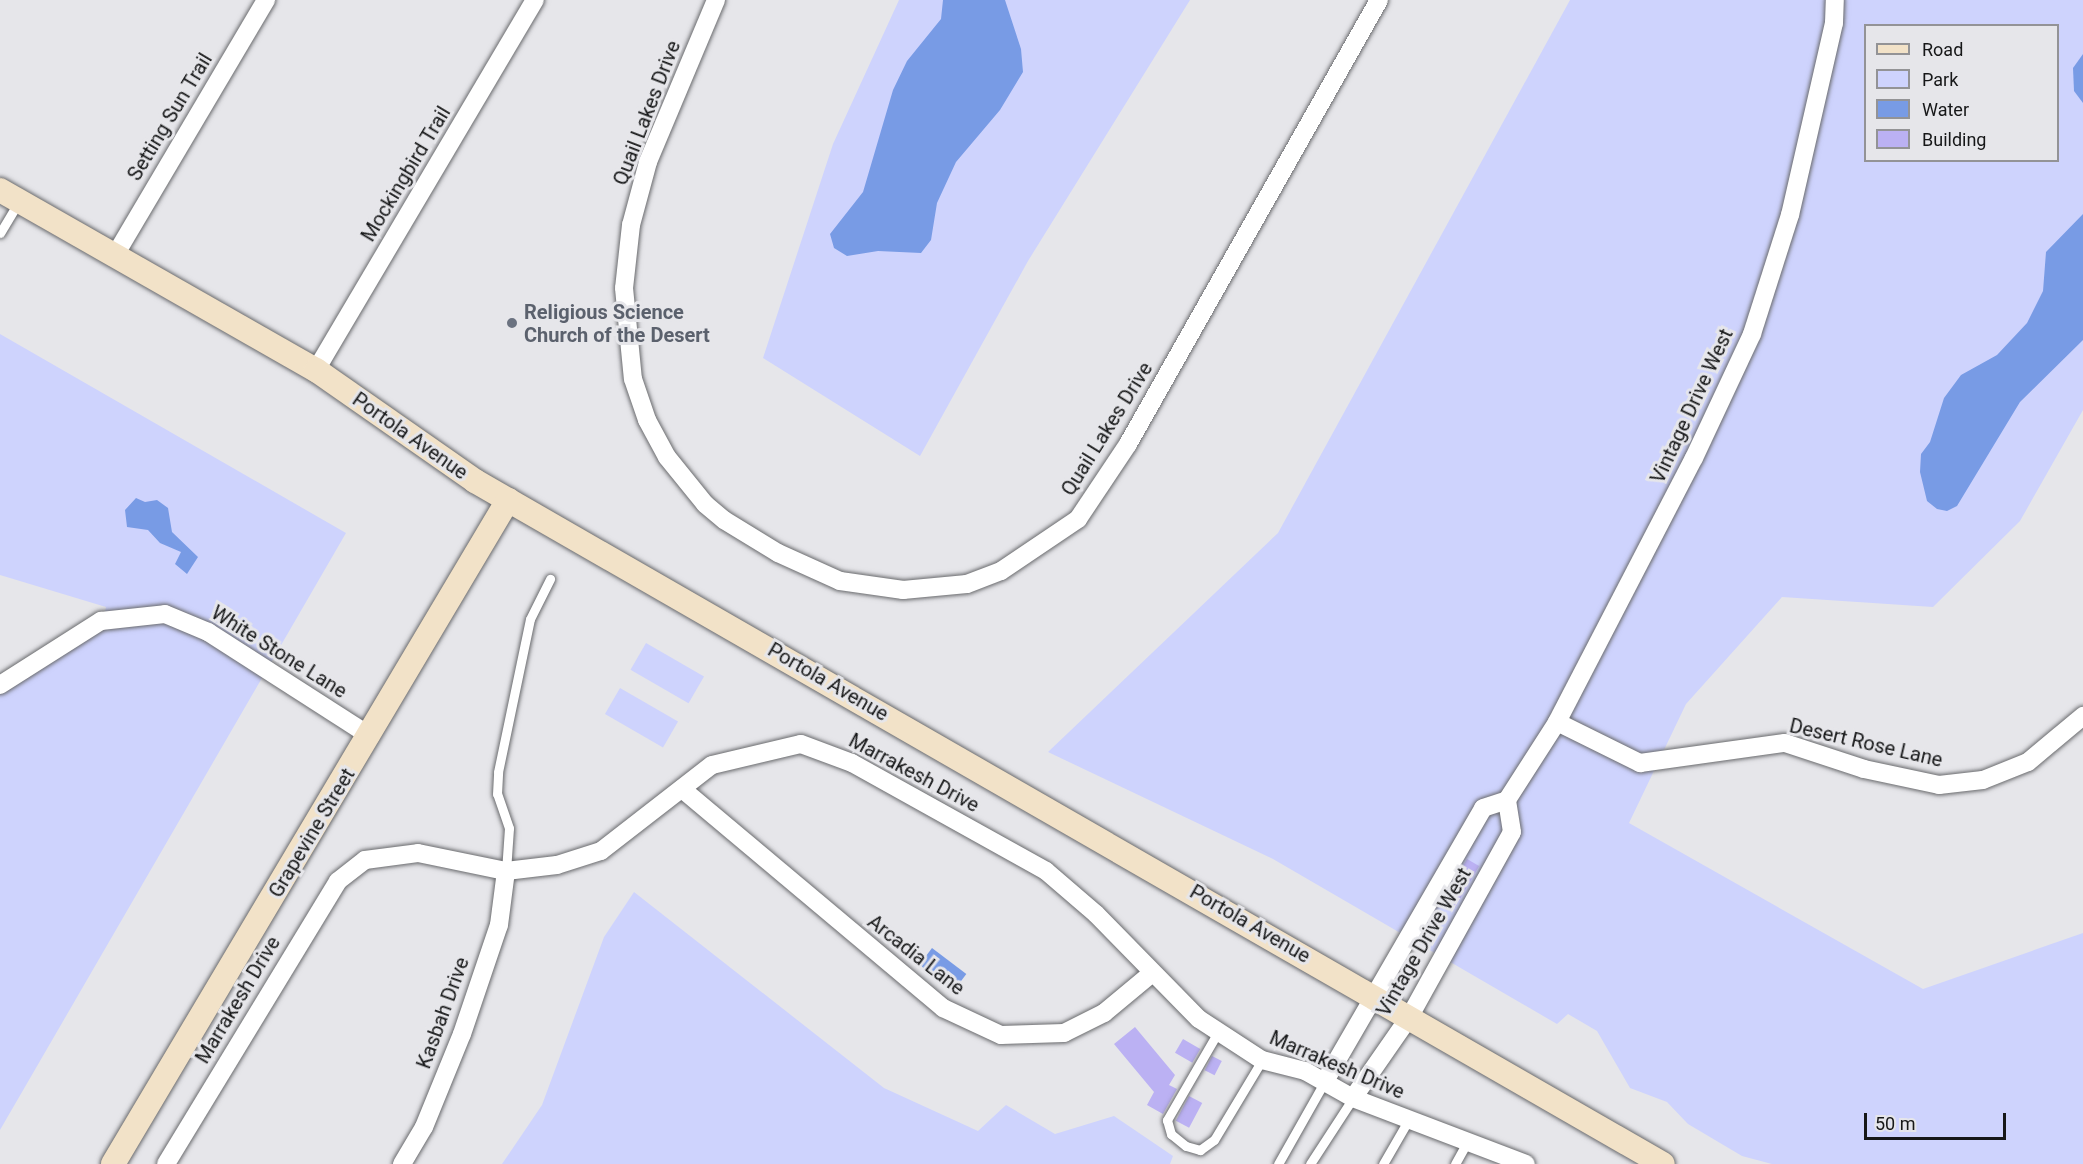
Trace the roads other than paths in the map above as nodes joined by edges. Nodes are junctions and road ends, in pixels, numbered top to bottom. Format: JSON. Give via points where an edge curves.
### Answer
{"nodes":[{"id":1,"x":266,"y":0,"type":"edge"},
{"id":2,"x":535,"y":0,"type":"edge"},
{"id":3,"x":716,"y":0,"type":"edge"},
{"id":4,"x":1379,"y":0,"type":"edge"},
{"id":5,"x":1835,"y":0,"type":"edge"},
{"id":6,"x":10,"y":196,"type":"edge"},
{"id":7,"x":0,"y":233,"type":"edge"},
{"id":8,"x":114,"y":257,"type":"junction"},
{"id":9,"x":315,"y":370,"type":"junction"},
{"id":10,"x":508,"y":500,"type":"junction"},
{"id":11,"x":550,"y":579,"type":"dead end"},
{"id":12,"x":0,"y":685,"type":"edge"},
{"id":13,"x":2083,"y":716,"type":"edge"},
{"id":14,"x":1557,"y":722,"type":"junction"},
{"id":15,"x":370,"y":736,"type":"junction"},
{"id":16,"x":682,"y":789,"type":"junction"},
{"id":17,"x":1508,"y":800,"type":"junction"},
{"id":18,"x":506,"y":871,"type":"junction"},
{"id":19,"x":1151,"y":974,"type":"junction"},
{"id":20,"x":1376,"y":996,"type":"junction"},
{"id":21,"x":1410,"y":1016,"type":"junction"},
{"id":22,"x":1218,"y":1032,"type":"junction"},
{"id":23,"x":1262,"y":1060,"type":"junction"},
{"id":24,"x":1325,"y":1081,"type":"junction"},
{"id":25,"x":1353,"y":1098,"type":"junction"},
{"id":26,"x":1409,"y":1119,"type":"junction"},
{"id":27,"x":1468,"y":1141,"type":"junction"},
{"id":28,"x":1516,"y":1162,"type":"edge"},
{"id":29,"x":113,"y":1164,"type":"edge"},
{"id":30,"x":166,"y":1164,"type":"edge"},
{"id":31,"x":402,"y":1164,"type":"edge"},
{"id":32,"x":1278,"y":1164,"type":"edge"},
{"id":33,"x":1310,"y":1164,"type":"edge"},
{"id":34,"x":1383,"y":1164,"type":"edge"},
{"id":35,"x":1455,"y":1164,"type":"edge"},
{"id":36,"x":1663,"y":1164,"type":"edge"}],
"edges":[{"from":1,"to":8,"type":"street","name":"Setting Sun Trail"},
{"from":2,"to":9,"type":"street","name":"Mockingbird Trail"},
{"from":3,"to":4,"type":"street","name":"Quail Lakes Drive","via":[[648,162],[631,225],[624,288],[633,379],[647,420],[667,457],[705,504],[724,520],[778,553],[840,581],[903,590],[967,584],[1001,571],[1078,519],[1128,444]]},
{"from":5,"to":14,"type":"street","name":"Vintage Drive West","via":[[1834,23],[1790,215],[1752,334],[1694,458]]},
{"from":6,"to":7,"type":"lane"},
{"from":6,"to":8,"type":"street","name":"Portola Avenue"},
{"from":8,"to":9,"type":"street","name":"Portola Avenue"},
{"from":9,"to":10,"type":"street","name":"Portola Avenue"},
{"from":10,"to":15,"type":"street","name":"Grapevine Street"},
{"from":10,"to":20,"type":"street","name":"Portola Avenue"},
{"from":11,"to":18,"type":"lane","via":[[530,619],[498,772],[497,794],[509,828]]},
{"from":12,"to":15,"type":"street","name":"White Stone Lane","via":[[101,621],[165,614],[208,632]]},
{"from":13,"to":14,"type":"street","name":"Desert Rose Lane","via":[[2028,762],[1983,780],[1939,785],[1864,769],[1785,743],[1640,763]]},
{"from":14,"to":17,"type":"street","name":"Vintage Drive West"},
{"from":15,"to":29,"type":"street","name":"Grapevine Street"},
{"from":16,"to":18,"type":"street","name":"Marrakesh Drive","via":[[601,851],[557,866]]},
{"from":16,"to":19,"type":"street","name":"Marrakesh Drive","via":[[712,765],[801,744],[852,763],[1046,871],[1096,915]]},
{"from":16,"to":19,"type":"street","name":"Arcadia Lane","via":[[942,1008],[1001,1035],[1064,1033],[1104,1013]]},
{"from":17,"to":20,"type":"street","name":"Vintage Drive West","via":[[1483,808]]},
{"from":17,"to":21,"type":"street","name":"Vintage Drive West","via":[[1512,832]]},
{"from":18,"to":30,"type":"street","name":"Marrakesh Drive","via":[[418,853],[365,860],[338,881]]},
{"from":18,"to":31,"type":"street","name":"Kasbah Drive","via":[[500,925],[462,1034],[424,1126]]},
{"from":19,"to":22,"type":"street","name":"Marrakesh Drive"},
{"from":20,"to":21,"type":"street","name":"Portola Avenue"},
{"from":20,"to":24,"type":"street","name":"Vintage Drive West"},
{"from":21,"to":25,"type":"street","name":"Vintage Drive West"},
{"from":21,"to":36,"type":"street","name":"Portola Avenue"},
{"from":22,"to":23,"type":"street","name":"Marrakesh Drive"},
{"from":22,"to":23,"type":"lane","via":[[1167,1120],[1171,1134],[1186,1146],[1200,1150],[1214,1140]]},
{"from":23,"to":24,"type":"street","name":"Marrakesh Drive","via":[[1305,1071]]},
{"from":24,"to":25,"type":"street","name":"Marrakesh Drive"},
{"from":24,"to":32,"type":"lane"},
{"from":25,"to":26,"type":"street","name":"Marrakesh Drive"},
{"from":25,"to":33,"type":"lane"},
{"from":26,"to":27,"type":"street","name":"Marrakesh Drive"},
{"from":26,"to":34,"type":"lane"},
{"from":27,"to":28,"type":"street","name":"Marrakesh Drive"},
{"from":27,"to":35,"type":"lane"}]}
